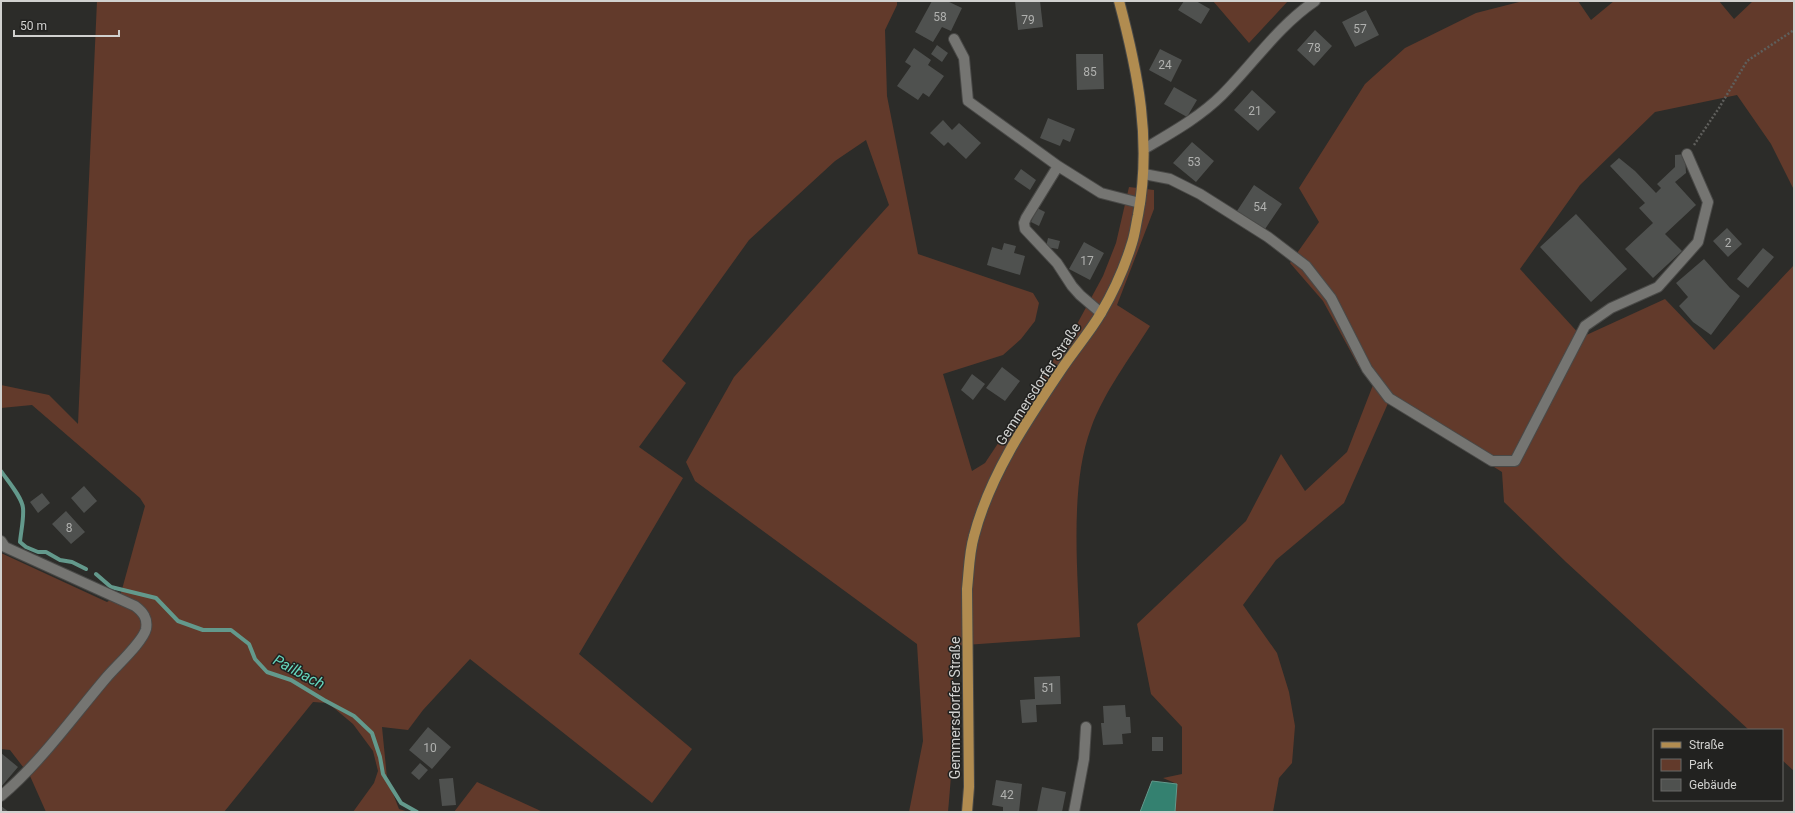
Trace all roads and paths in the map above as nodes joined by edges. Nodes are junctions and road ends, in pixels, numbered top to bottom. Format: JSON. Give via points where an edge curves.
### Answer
{"nodes":[{"id":1,"x":1119,"y":1,"type":"edge"},
{"id":2,"x":1315,"y":1,"type":"edge"},
{"id":3,"x":1794,"y":30,"type":"edge"},
{"id":4,"x":954,"y":39,"type":"dead end"},
{"id":5,"x":1144,"y":150,"type":"junction"},
{"id":6,"x":1687,"y":154,"type":"joint"},
{"id":7,"x":1058,"y":166,"type":"junction"},
{"id":8,"x":1144,"y":174,"type":"junction"},
{"id":9,"x":1140,"y":203,"type":"junction"},
{"id":10,"x":1101,"y":313,"type":"junction"},
{"id":11,"x":1,"y":541,"type":"edge"},
{"id":12,"x":1086,"y":727,"type":"dead end"},
{"id":13,"x":1,"y":796,"type":"edge"},
{"id":14,"x":967,"y":812,"type":"edge"},
{"id":15,"x":1074,"y":812,"type":"edge"}],
"edges":[{"from":1,"to":5,"type":"main road","name":"Gemmersdorfer Straße","via":[[1138,81],[1143,113]]},
{"from":2,"to":5,"type":"lane","via":[[1286,24],[1222,96],[1203,112]]},
{"from":3,"to":6,"type":"path","via":[[1747,61]]},
{"from":4,"to":7,"type":"lane","via":[[964,58],[968,101]]},
{"from":5,"to":8,"type":"main road","name":"Gemmersdorfer Straße"},
{"from":6,"to":8,"type":"lane","via":[[1708,202],[1698,242],[1658,287],[1610,308],[1584,326],[1515,461],[1492,461],[1389,398],[1368,369],[1331,298],[1306,266],[1268,237],[1200,194],[1170,179]]},
{"from":7,"to":9,"type":"lane","via":[[1100,193]]},
{"from":7,"to":10,"type":"lane","via":[[1026,218],[1025,229],[1057,263],[1080,295]]},
{"from":8,"to":9,"type":"main road","name":"Gemmersdorfer Straße"},
{"from":9,"to":10,"type":"main road","name":"Gemmersdorfer Straße","via":[[1133,242]]},
{"from":10,"to":14,"type":"main road","name":"Gemmersdorfer Straße","via":[[1022,429],[989,491],[974,537],[967,589]]},
{"from":11,"to":13,"type":"lane","via":[[5,547],[135,606],[143,612],[147,620],[146,630],[141,639],[49,748]]},
{"from":12,"to":15,"type":"lane","via":[[1084,759]]}]}
